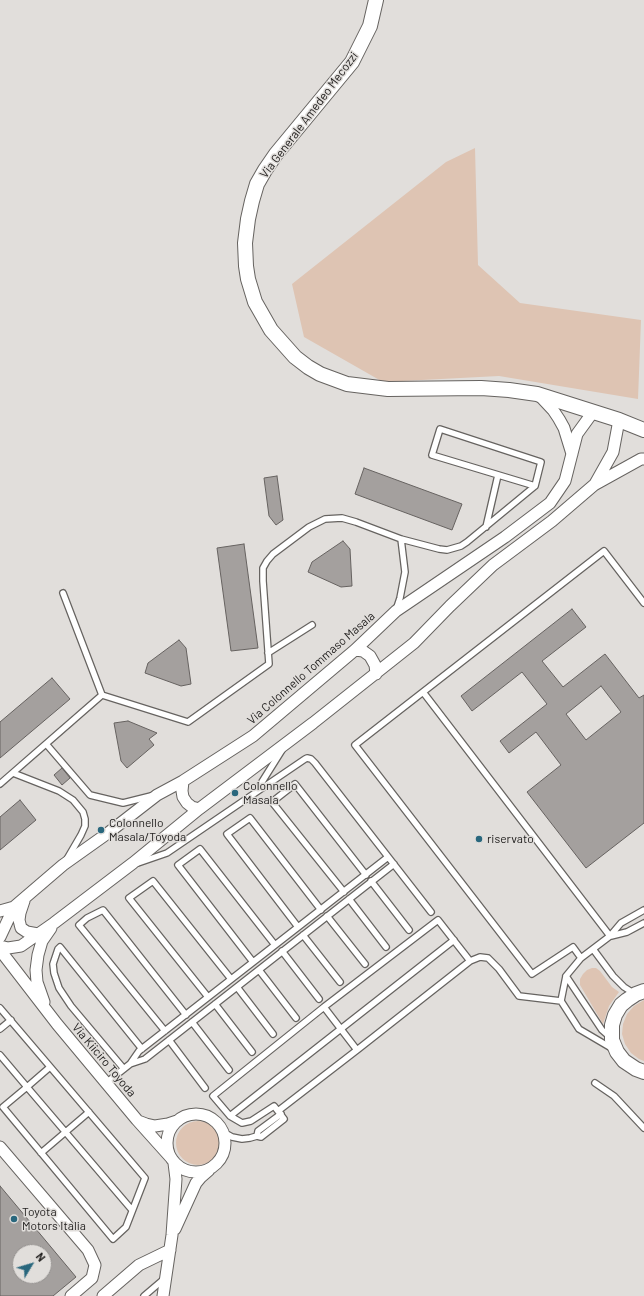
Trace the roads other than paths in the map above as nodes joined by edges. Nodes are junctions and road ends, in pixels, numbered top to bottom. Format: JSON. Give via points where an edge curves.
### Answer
{"nodes":[{"id":1,"x":376,"y":0,"type":"edge"},
{"id":2,"x":537,"y":394,"type":"junction"},
{"id":3,"x":593,"y":412,"type":"junction"},
{"id":4,"x":620,"y":420,"type":"junction"},
{"id":5,"x":644,"y":430,"type":"edge"},
{"id":6,"x":572,"y":456,"type":"junction"},
{"id":7,"x":644,"y":459,"type":"edge"},
{"id":8,"x":498,"y":475,"type":"junction"},
{"id":9,"x":594,"y":485,"type":"junction"},
{"id":10,"x":535,"y":486,"type":"junction"},
{"id":11,"x":486,"y":527,"type":"junction"},
{"id":12,"x":401,"y":539,"type":"junction"},
{"id":13,"x":63,"y":593,"type":"dead end"},
{"id":14,"x":644,"y":603,"type":"edge"},
{"id":15,"x":396,"y":611,"type":"junction"},
{"id":16,"x":312,"y":625,"type":"dead end"},
{"id":17,"x":355,"y":650,"type":"junction"},
{"id":18,"x":268,"y":653,"type":"junction"},
{"id":19,"x":376,"y":674,"type":"junction"},
{"id":20,"x":423,"y":692,"type":"junction"},
{"id":21,"x":102,"y":695,"type":"junction"},
{"id":22,"x":47,"y":744,"type":"junction"},
{"id":23,"x":284,"y":746,"type":"junction"},
{"id":24,"x":13,"y":773,"type":"junction"},
{"id":25,"x":183,"y":781,"type":"junction"},
{"id":26,"x":0,"y":784,"type":"edge"},
{"id":27,"x":255,"y":793,"type":"junction"},
{"id":28,"x":157,"y":795,"type":"junction"},
{"id":29,"x":199,"y":809,"type":"junction"},
{"id":30,"x":388,"y":857,"type":"junction"},
{"id":31,"x":394,"y":864,"type":"junction"},
{"id":32,"x":63,"y":865,"type":"junction"},
{"id":33,"x":128,"y":866,"type":"junction"},
{"id":34,"x":366,"y":875,"type":"junction"},
{"id":35,"x":371,"y":881,"type":"junction"},
{"id":36,"x":344,"y":892,"type":"junction"},
{"id":37,"x":25,"y":899,"type":"junction"},
{"id":38,"x":348,"y":899,"type":"junction"},
{"id":39,"x":14,"y":907,"type":"junction"},
{"id":40,"x":321,"y":910,"type":"junction"},
{"id":41,"x":644,"y":910,"type":"edge"},
{"id":42,"x":0,"y":911,"type":"edge"},
{"id":43,"x":431,"y":912,"type":"dead end"},
{"id":44,"x":327,"y":916,"type":"junction"},
{"id":45,"x":54,"y":923,"type":"junction"},
{"id":46,"x":644,"y":923,"type":"edge"},
{"id":47,"x":298,"y":927,"type":"junction"},
{"id":48,"x":409,"y":930,"type":"dead end"},
{"id":49,"x":38,"y":934,"type":"junction"},
{"id":50,"x":303,"y":935,"type":"junction"},
{"id":51,"x":610,"y":936,"type":"junction"},
{"id":52,"x":0,"y":937,"type":"edge"},
{"id":53,"x":454,"y":940,"type":"junction"},
{"id":54,"x":275,"y":945,"type":"junction"},
{"id":55,"x":0,"y":946,"type":"edge"},
{"id":56,"x":386,"y":947,"type":"dead end"},
{"id":57,"x":593,"y":949,"type":"junction"},
{"id":58,"x":0,"y":950,"type":"edge"},
{"id":59,"x":282,"y":951,"type":"junction"},
{"id":60,"x":581,"y":958,"type":"junction"},
{"id":61,"x":470,"y":961,"type":"junction"},
{"id":62,"x":253,"y":962,"type":"junction"},
{"id":63,"x":365,"y":964,"type":"dead end"},
{"id":64,"x":258,"y":970,"type":"junction"},
{"id":65,"x":566,"y":976,"type":"junction"},
{"id":66,"x":231,"y":979,"type":"junction"},
{"id":67,"x":340,"y":982,"type":"dead end"},
{"id":68,"x":237,"y":987,"type":"junction"},
{"id":69,"x":642,"y":992,"type":"edge"},
{"id":70,"x":208,"y":997,"type":"junction"},
{"id":71,"x":319,"y":999,"type":"dead end"},
{"id":72,"x":561,"y":1001,"type":"junction"},
{"id":73,"x":215,"y":1004,"type":"junction"},
{"id":74,"x":324,"y":1007,"type":"junction"},
{"id":75,"x":0,"y":1008,"type":"edge"},
{"id":76,"x":186,"y":1015,"type":"junction"},
{"id":77,"x":51,"y":1017,"type":"junction"},
{"id":78,"x":296,"y":1018,"type":"dead end"},
{"id":79,"x":11,"y":1020,"type":"junction"},
{"id":80,"x":192,"y":1022,"type":"junction"},
{"id":81,"x":341,"y":1029,"type":"junction"},
{"id":82,"x":0,"y":1030,"type":"edge"},
{"id":83,"x":165,"y":1031,"type":"junction"},
{"id":84,"x":273,"y":1034,"type":"dead end"},
{"id":85,"x":169,"y":1040,"type":"junction"},
{"id":86,"x":615,"y":1046,"type":"junction"},
{"id":87,"x":142,"y":1049,"type":"junction"},
{"id":88,"x":356,"y":1050,"type":"junction"},
{"id":89,"x":252,"y":1052,"type":"dead end"},
{"id":90,"x":0,"y":1055,"type":"edge"},
{"id":91,"x":130,"y":1064,"type":"junction"},
{"id":92,"x":50,"y":1067,"type":"junction"},
{"id":93,"x":124,"y":1069,"type":"junction"},
{"id":94,"x":229,"y":1070,"type":"dead end"},
{"id":95,"x":644,"y":1072,"type":"edge"},
{"id":96,"x":106,"y":1083,"type":"junction"},
{"id":97,"x":595,"y":1083,"type":"dead end"},
{"id":98,"x":27,"y":1087,"type":"junction"},
{"id":99,"x":206,"y":1088,"type":"dead end"},
{"id":100,"x":1,"y":1105,"type":"edge"},
{"id":101,"x":89,"y":1112,"type":"junction"},
{"id":102,"x":281,"y":1114,"type":"junction"},
{"id":103,"x":230,"y":1116,"type":"junction"},
{"id":104,"x":137,"y":1120,"type":"junction"},
{"id":105,"x":178,"y":1121,"type":"junction"},
{"id":106,"x":644,"y":1128,"type":"edge"},
{"id":107,"x":65,"y":1132,"type":"junction"},
{"id":108,"x":223,"y":1132,"type":"junction"},
{"id":109,"x":0,"y":1147,"type":"edge"},
{"id":110,"x":41,"y":1153,"type":"junction"},
{"id":111,"x":173,"y":1161,"type":"junction"},
{"id":112,"x":210,"y":1170,"type":"junction"},
{"id":113,"x":132,"y":1210,"type":"junction"},
{"id":114,"x":172,"y":1235,"type":"junction"},
{"id":115,"x":170,"y":1250,"type":"junction"},
{"id":116,"x":166,"y":1277,"type":"junction"},
{"id":117,"x":70,"y":1296,"type":"edge"},
{"id":118,"x":103,"y":1296,"type":"edge"},
{"id":119,"x":144,"y":1296,"type":"edge"},
{"id":120,"x":163,"y":1296,"type":"edge"}],
"edges":[{"from":1,"to":2,"type":"street","name":"Via Generale Amedeo Mecozzi","via":[[370,26],[352,62],[276,154],[258,184],[248,218],[245,243],[248,279],[255,302],[271,330],[295,357],[320,374],[340,382],[388,389],[481,388]]},
{"from":2,"to":3,"type":"street","name":"Via Generale Amedeo Mecozzi"},
{"from":2,"to":6,"type":"street","via":[[546,401],[559,419]]},
{"from":3,"to":4,"type":"street","name":"Via Generale Amedeo Mecozzi"},
{"from":3,"to":6,"type":"street","name":"Via Colonnello Tommaso Masala","via":[[577,434]]},
{"from":4,"to":5,"type":"street","name":"Via Generale Amedeo Mecozzi"},
{"from":4,"to":9,"type":"street","via":[[612,452]]},
{"from":6,"to":15,"type":"street","name":"Via Colonnello Tommaso Masala","via":[[565,482],[550,503]]},
{"from":7,"to":9,"type":"street"},
{"from":8,"to":10,"type":"lane"},
{"from":8,"to":10,"type":"lane","via":[[432,455],[440,429],[542,462]]},
{"from":8,"to":11,"type":"lane"},
{"from":9,"to":19,"type":"street","via":[[552,521],[493,565],[414,643]]},
{"from":10,"to":11,"type":"lane"},
{"from":11,"to":12,"type":"lane","via":[[461,546],[447,550]]},
{"from":12,"to":15,"type":"lane","via":[[404,572]]},
{"from":12,"to":18,"type":"lane","via":[[349,519],[325,519],[309,527],[273,554],[263,568]]},
{"from":13,"to":21,"type":"lane"},
{"from":14,"to":20,"type":"lane","via":[[604,551]]},
{"from":15,"to":17,"type":"street","name":"Via Colonnello Tommaso Masala"},
{"from":16,"to":18,"type":"lane"},
{"from":17,"to":19,"type":"street","via":[[363,651],[370,656]]},
{"from":17,"to":25,"type":"street","name":"Via Colonnello Tommaso Masala","via":[[253,736]]},
{"from":18,"to":21,"type":"lane","via":[[269,664],[188,722]]},
{"from":19,"to":23,"type":"street"},
{"from":20,"to":51,"type":"lane"},
{"from":20,"to":60,"type":"lane","via":[[355,745],[532,974],[573,947]]},
{"from":21,"to":22,"type":"lane"},
{"from":22,"to":24,"type":"lane"},
{"from":22,"to":28,"type":"lane","via":[[90,795],[123,803]]},
{"from":23,"to":27,"type":"lane"},
{"from":23,"to":29,"type":"street"},
{"from":24,"to":26,"type":"lane"},
{"from":24,"to":32,"type":"lane","via":[[59,791],[73,800],[83,812],[85,826]]},
{"from":25,"to":28,"type":"street","name":"Via Colonnello Tommaso Masala"},
{"from":25,"to":29,"type":"street","via":[[182,790],[187,803]]},
{"from":27,"to":30,"type":"lane","via":[[305,759],[311,759]]},
{"from":27,"to":33,"type":"lane","via":[[167,853]]},
{"from":28,"to":32,"type":"street","name":"Via Colonnello Tommaso Masala"},
{"from":29,"to":33,"type":"street"},
{"from":30,"to":31,"type":"lane"},
{"from":30,"to":34,"type":"lane"},
{"from":31,"to":35,"type":"lane"},
{"from":31,"to":43,"type":"lane"},
{"from":32,"to":37,"type":"street","name":"Via Colonnello Tommaso Masala"},
{"from":33,"to":45,"type":"street"},
{"from":34,"to":36,"type":"lane"},
{"from":34,"to":36,"type":"lane","via":[[296,784],[290,788],[272,802]]},
{"from":35,"to":38,"type":"lane"},
{"from":35,"to":48,"type":"lane"},
{"from":36,"to":40,"type":"lane"},
{"from":37,"to":39,"type":"street","name":"Via Colonnello Tommaso Masala"},
{"from":37,"to":49,"type":"street","via":[[19,920],[21,928]]},
{"from":38,"to":44,"type":"lane"},
{"from":38,"to":56,"type":"lane"},
{"from":39,"to":42,"type":"street"},
{"from":39,"to":52,"type":"street","name":"Via Colonnello Tommaso Masala"},
{"from":40,"to":47,"type":"lane"},
{"from":40,"to":47,"type":"lane","via":[[250,818],[227,834]]},
{"from":41,"to":51,"type":"lane","via":[[621,923]]},
{"from":44,"to":50,"type":"lane"},
{"from":44,"to":63,"type":"lane"},
{"from":45,"to":49,"type":"street"},
{"from":45,"to":77,"type":"street","name":"Via Kiiciro Toyoda","via":[[42,941],[36,970],[42,998]]},
{"from":46,"to":51,"type":"lane","via":[[627,932]]},
{"from":47,"to":54,"type":"lane"},
{"from":49,"to":55,"type":"street","via":[[21,946]]},
{"from":50,"to":59,"type":"lane"},
{"from":50,"to":67,"type":"lane"},
{"from":51,"to":57,"type":"lane"},
{"from":53,"to":61,"type":"lane"},
{"from":53,"to":74,"type":"lane","via":[[438,920]]},
{"from":53,"to":81,"type":"lane"},
{"from":54,"to":62,"type":"lane"},
{"from":54,"to":62,"type":"lane","via":[[200,850],[178,864]]},
{"from":57,"to":60,"type":"lane"},
{"from":57,"to":69,"type":"lane","via":[[624,987]]},
{"from":58,"to":77,"type":"street","name":"Via Kiiciro Toyoda"},
{"from":59,"to":64,"type":"lane"},
{"from":59,"to":71,"type":"lane"},
{"from":60,"to":65,"type":"lane"},
{"from":61,"to":72,"type":"lane","via":[[480,957],[488,958],[519,996]]},
{"from":61,"to":88,"type":"lane"},
{"from":62,"to":66,"type":"lane"},
{"from":64,"to":68,"type":"lane"},
{"from":64,"to":78,"type":"lane"},
{"from":65,"to":72,"type":"lane"},
{"from":65,"to":86,"type":"lane"},
{"from":66,"to":70,"type":"lane"},
{"from":66,"to":70,"type":"lane","via":[[153,880],[129,898]]},
{"from":68,"to":73,"type":"lane"},
{"from":68,"to":84,"type":"lane"},
{"from":69,"to":86,"type":"street","via":[[621,1005],[615,1015],[612,1025]]},
{"from":70,"to":76,"type":"lane"},
{"from":72,"to":86,"type":"lane","via":[[579,1028]]},
{"from":73,"to":80,"type":"lane"},
{"from":73,"to":89,"type":"lane"},
{"from":74,"to":81,"type":"lane"},
{"from":74,"to":103,"type":"lane","via":[[213,1096]]},
{"from":75,"to":79,"type":"lane"},
{"from":76,"to":83,"type":"lane"},
{"from":76,"to":83,"type":"lane","via":[[103,910],[87,918],[80,925]]},
{"from":77,"to":96,"type":"street","name":"Via Kiiciro Toyoda"},
{"from":79,"to":82,"type":"lane"},
{"from":79,"to":92,"type":"lane"},
{"from":80,"to":85,"type":"lane"},
{"from":80,"to":94,"type":"lane"},
{"from":81,"to":88,"type":"lane"},
{"from":81,"to":103,"type":"lane"},
{"from":83,"to":87,"type":"lane"},
{"from":85,"to":91,"type":"lane","via":[[145,1059]]},
{"from":85,"to":99,"type":"lane"},
{"from":86,"to":95,"type":"street","via":[[624,1061]]},
{"from":87,"to":91,"type":"lane"},
{"from":87,"to":93,"type":"lane","via":[[60,947],[53,964],[59,988]]},
{"from":88,"to":102,"type":"lane"},
{"from":90,"to":98,"type":"lane"},
{"from":91,"to":93,"type":"lane"},
{"from":92,"to":98,"type":"lane"},
{"from":92,"to":101,"type":"lane"},
{"from":93,"to":96,"type":"lane"},
{"from":96,"to":104,"type":"street","name":"Via Kiiciro Toyoda"},
{"from":97,"to":106,"type":"lane","via":[[614,1096]]},
{"from":98,"to":100,"type":"lane"},
{"from":98,"to":107,"type":"lane"},
{"from":100,"to":110,"type":"lane"},
{"from":101,"to":107,"type":"lane"},
{"from":101,"to":113,"type":"lane","via":[[145,1178]]},
{"from":102,"to":103,"type":"lane","via":[[274,1106],[247,1123]]},
{"from":102,"to":108,"type":"lane","via":[[261,1137],[242,1139]]},
{"from":104,"to":105,"type":"street","via":[[155,1126]]},
{"from":104,"to":111,"type":"street","name":"Via Kiiciro Toyoda"},
{"from":105,"to":108,"type":"street","via":[[192,1114],[200,1114],[214,1120]]},
{"from":105,"to":111,"type":"street","via":[[168,1135],[168,1151]]},
{"from":107,"to":110,"type":"lane"},
{"from":107,"to":113,"type":"lane"},
{"from":108,"to":112,"type":"street","via":[[226,1145],[224,1154]]},
{"from":109,"to":117,"type":"street","via":[[88,1250],[95,1265],[92,1278]]},
{"from":110,"to":113,"type":"lane","via":[[113,1239],[126,1227]]},
{"from":111,"to":112,"type":"street","via":[[182,1169],[192,1172]]},
{"from":111,"to":114,"type":"street","via":[[176,1180]]},
{"from":112,"to":114,"type":"street","via":[[196,1184]]},
{"from":114,"to":115,"type":"street"},
{"from":115,"to":116,"type":"street"},
{"from":115,"to":118,"type":"street","via":[[139,1265]]},
{"from":116,"to":119,"type":"lane"},
{"from":116,"to":120,"type":"street"}]}
